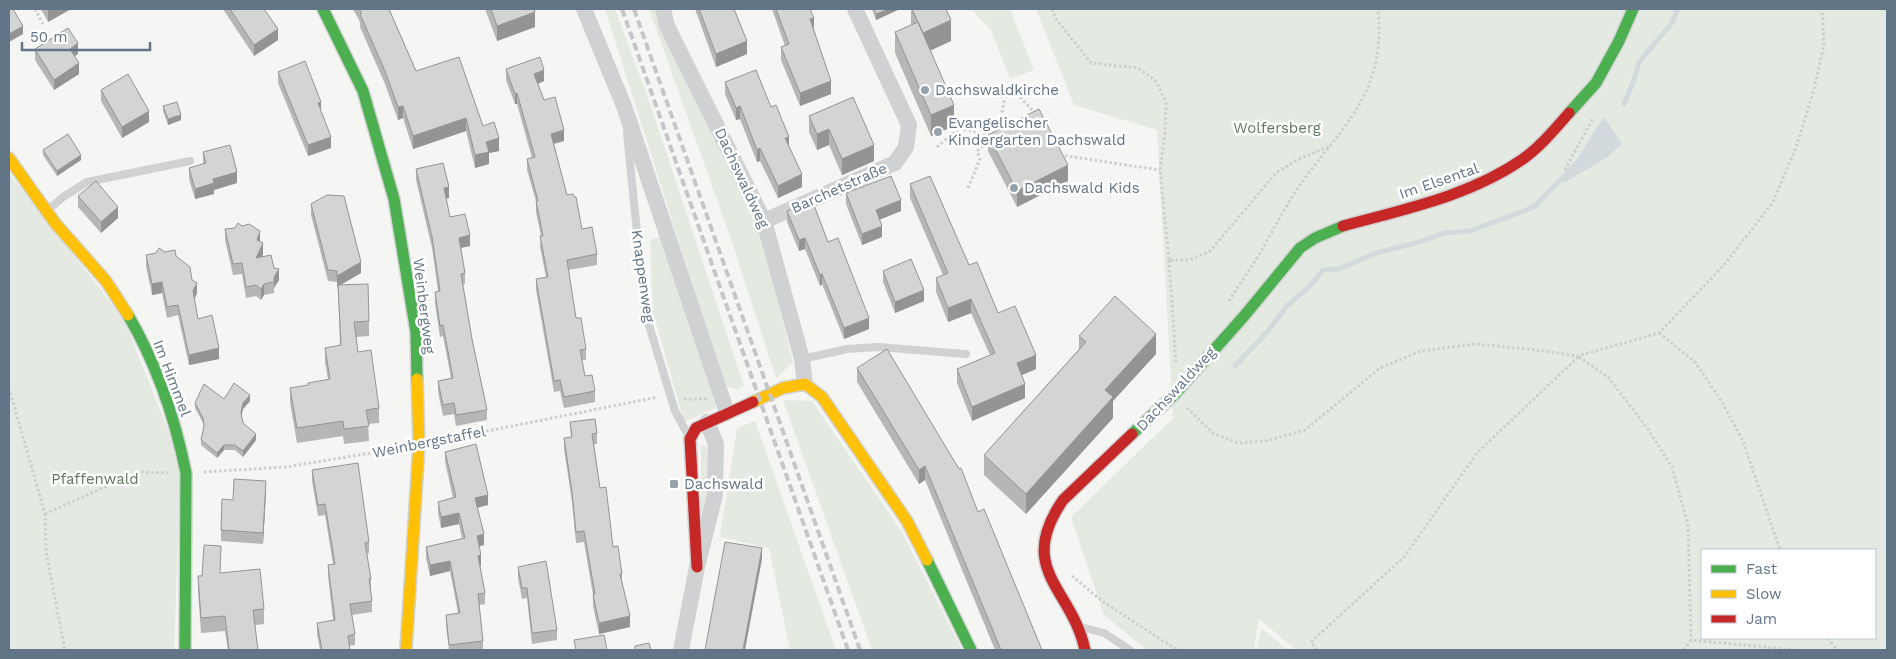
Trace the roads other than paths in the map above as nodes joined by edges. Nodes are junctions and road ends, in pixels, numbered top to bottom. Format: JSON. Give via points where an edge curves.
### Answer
{"nodes":[{"id":1,"x":323,"y":9,"type":"edge"},
{"id":2,"x":584,"y":9,"type":"edge"},
{"id":3,"x":663,"y":9,"type":"edge"},
{"id":4,"x":855,"y":9,"type":"edge"},
{"id":5,"x":1633,"y":9,"type":"edge"},
{"id":6,"x":624,"y":106,"type":"junction"},
{"id":7,"x":9,"y":158,"type":"edge"},
{"id":8,"x":190,"y":161,"type":"dead end"},
{"id":9,"x":47,"y":212,"type":"junction"},
{"id":10,"x":764,"y":221,"type":"junction"},
{"id":11,"x":1221,"y":340,"type":"joint"},
{"id":12,"x":966,"y":354,"type":"dead end"},
{"id":13,"x":802,"y":359,"type":"junction"},
{"id":14,"x":805,"y":384,"type":"junction"},
{"id":15,"x":727,"y":412,"type":"junction"},
{"id":16,"x":707,"y":422,"type":"junction"},
{"id":17,"x":690,"y":439,"type":"junction"},
{"id":18,"x":697,"y":567,"type":"junction"},
{"id":19,"x":1079,"y":626,"type":"junction"},
{"id":20,"x":185,"y":650,"type":"edge"},
{"id":21,"x":406,"y":650,"type":"edge"},
{"id":22,"x":681,"y":650,"type":"edge"},
{"id":23,"x":971,"y":650,"type":"edge"},
{"id":24,"x":1085,"y":650,"type":"edge"},
{"id":25,"x":1130,"y":650,"type":"edge"}],
"edges":[{"from":1,"to":21,"type":"street","name":"Weinbergweg","via":[[363,91],[394,199],[416,332],[419,445]]},
{"from":2,"to":6,"type":"street","name":"Knappenweg"},
{"from":3,"to":10,"type":"street","name":"Dachswaldweg","via":[[667,26]]},
{"from":4,"to":10,"type":"street","name":"Barchetstraße","via":[[909,125],[906,147],[895,163]]},
{"from":5,"to":11,"type":"street","name":"Im Elsental","via":[[1596,83],[1524,158],[1492,178],[1451,196],[1335,228],[1315,238],[1300,248]]},
{"from":6,"to":15,"type":"street","name":"Knappenweg"},
{"from":6,"to":17,"type":"lane","name":"Knappenweg","via":[[645,312],[675,411]]},
{"from":7,"to":9,"type":"street","name":"Im Himmel"},
{"from":8,"to":9,"type":"lane","via":[[87,182],[63,196]]},
{"from":9,"to":20,"type":"street","name":"Im Himmel","via":[[106,281],[137,330],[179,441],[186,473]]},
{"from":10,"to":13,"type":"street","name":"Dachswaldweg"},
{"from":11,"to":19,"type":"street","name":"Dachswaldweg","via":[[1174,394],[1054,511],[1044,538],[1046,566],[1060,598]]},
{"from":12,"to":13,"type":"lane","via":[[878,347],[847,348]]},
{"from":13,"to":14,"type":"street","name":"Dachswaldweg"},
{"from":14,"to":15,"type":"street","via":[[783,388]]},
{"from":14,"to":23,"type":"street","via":[[822,397],[907,520]]},
{"from":15,"to":16,"type":"street"},
{"from":16,"to":17,"type":"street","via":[[696,428]]},
{"from":16,"to":18,"type":"street","name":"Knappenweg","via":[[716,444],[715,495]]},
{"from":17,"to":18,"type":"street","name":"Knappenweg"},
{"from":18,"to":22,"type":"street","name":"Knappenweg"},
{"from":19,"to":24,"type":"street","name":"Dachswaldweg"},
{"from":19,"to":25,"type":"lane","via":[[1104,633]]}]}
